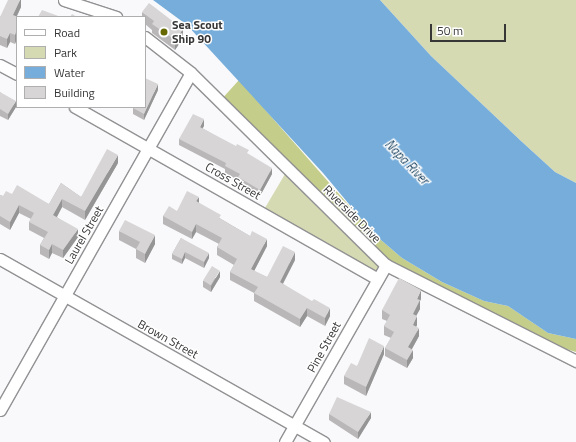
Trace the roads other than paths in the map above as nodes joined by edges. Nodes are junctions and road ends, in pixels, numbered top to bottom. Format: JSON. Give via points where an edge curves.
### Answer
{"nodes":[{"id":1,"x":64,"y":0,"type":"edge"},
{"id":2,"x":113,"y":16,"type":"edge"},
{"id":3,"x":146,"y":38,"type":"edge"},
{"id":4,"x":0,"y":65,"type":"edge"},
{"id":5,"x":16,"y":73,"type":"edge"},
{"id":6,"x":191,"y":73,"type":"junction"},
{"id":7,"x":77,"y":108,"type":"edge"},
{"id":8,"x":149,"y":148,"type":"junction"},
{"id":9,"x":0,"y":259,"type":"edge"},
{"id":10,"x":386,"y":265,"type":"junction"},
{"id":11,"x":378,"y":279,"type":"junction"},
{"id":12,"x":65,"y":296,"type":"junction"},
{"id":13,"x":576,"y":361,"type":"edge"},
{"id":14,"x":0,"y":410,"type":"edge"},
{"id":15,"x":295,"y":425,"type":"junction"},
{"id":16,"x":286,"y":442,"type":"edge"},
{"id":17,"x":324,"y":442,"type":"edge"}],
"edges":[{"from":1,"to":2,"type":"street"},
{"from":3,"to":6,"type":"street","name":"Riverside Drive"},
{"from":4,"to":5,"type":"street"},
{"from":6,"to":8,"type":"street","name":"Laurel Street"},
{"from":6,"to":10,"type":"street","name":"Riverside Drive"},
{"from":7,"to":8,"type":"street","name":"Cross Street"},
{"from":8,"to":11,"type":"street","name":"Cross Street"},
{"from":8,"to":12,"type":"street","name":"Laurel Street"},
{"from":9,"to":12,"type":"street","name":"Brown Street"},
{"from":10,"to":11,"type":"street","name":"Pine Street"},
{"from":10,"to":13,"type":"street","name":"Riverside Drive"},
{"from":11,"to":15,"type":"street","name":"Pine Street"},
{"from":12,"to":14,"type":"street","name":"Laurel Street"},
{"from":12,"to":15,"type":"street","name":"Brown Street"},
{"from":15,"to":16,"type":"street","name":"Pine Street"},
{"from":15,"to":17,"type":"street","name":"Brown Street"}]}
